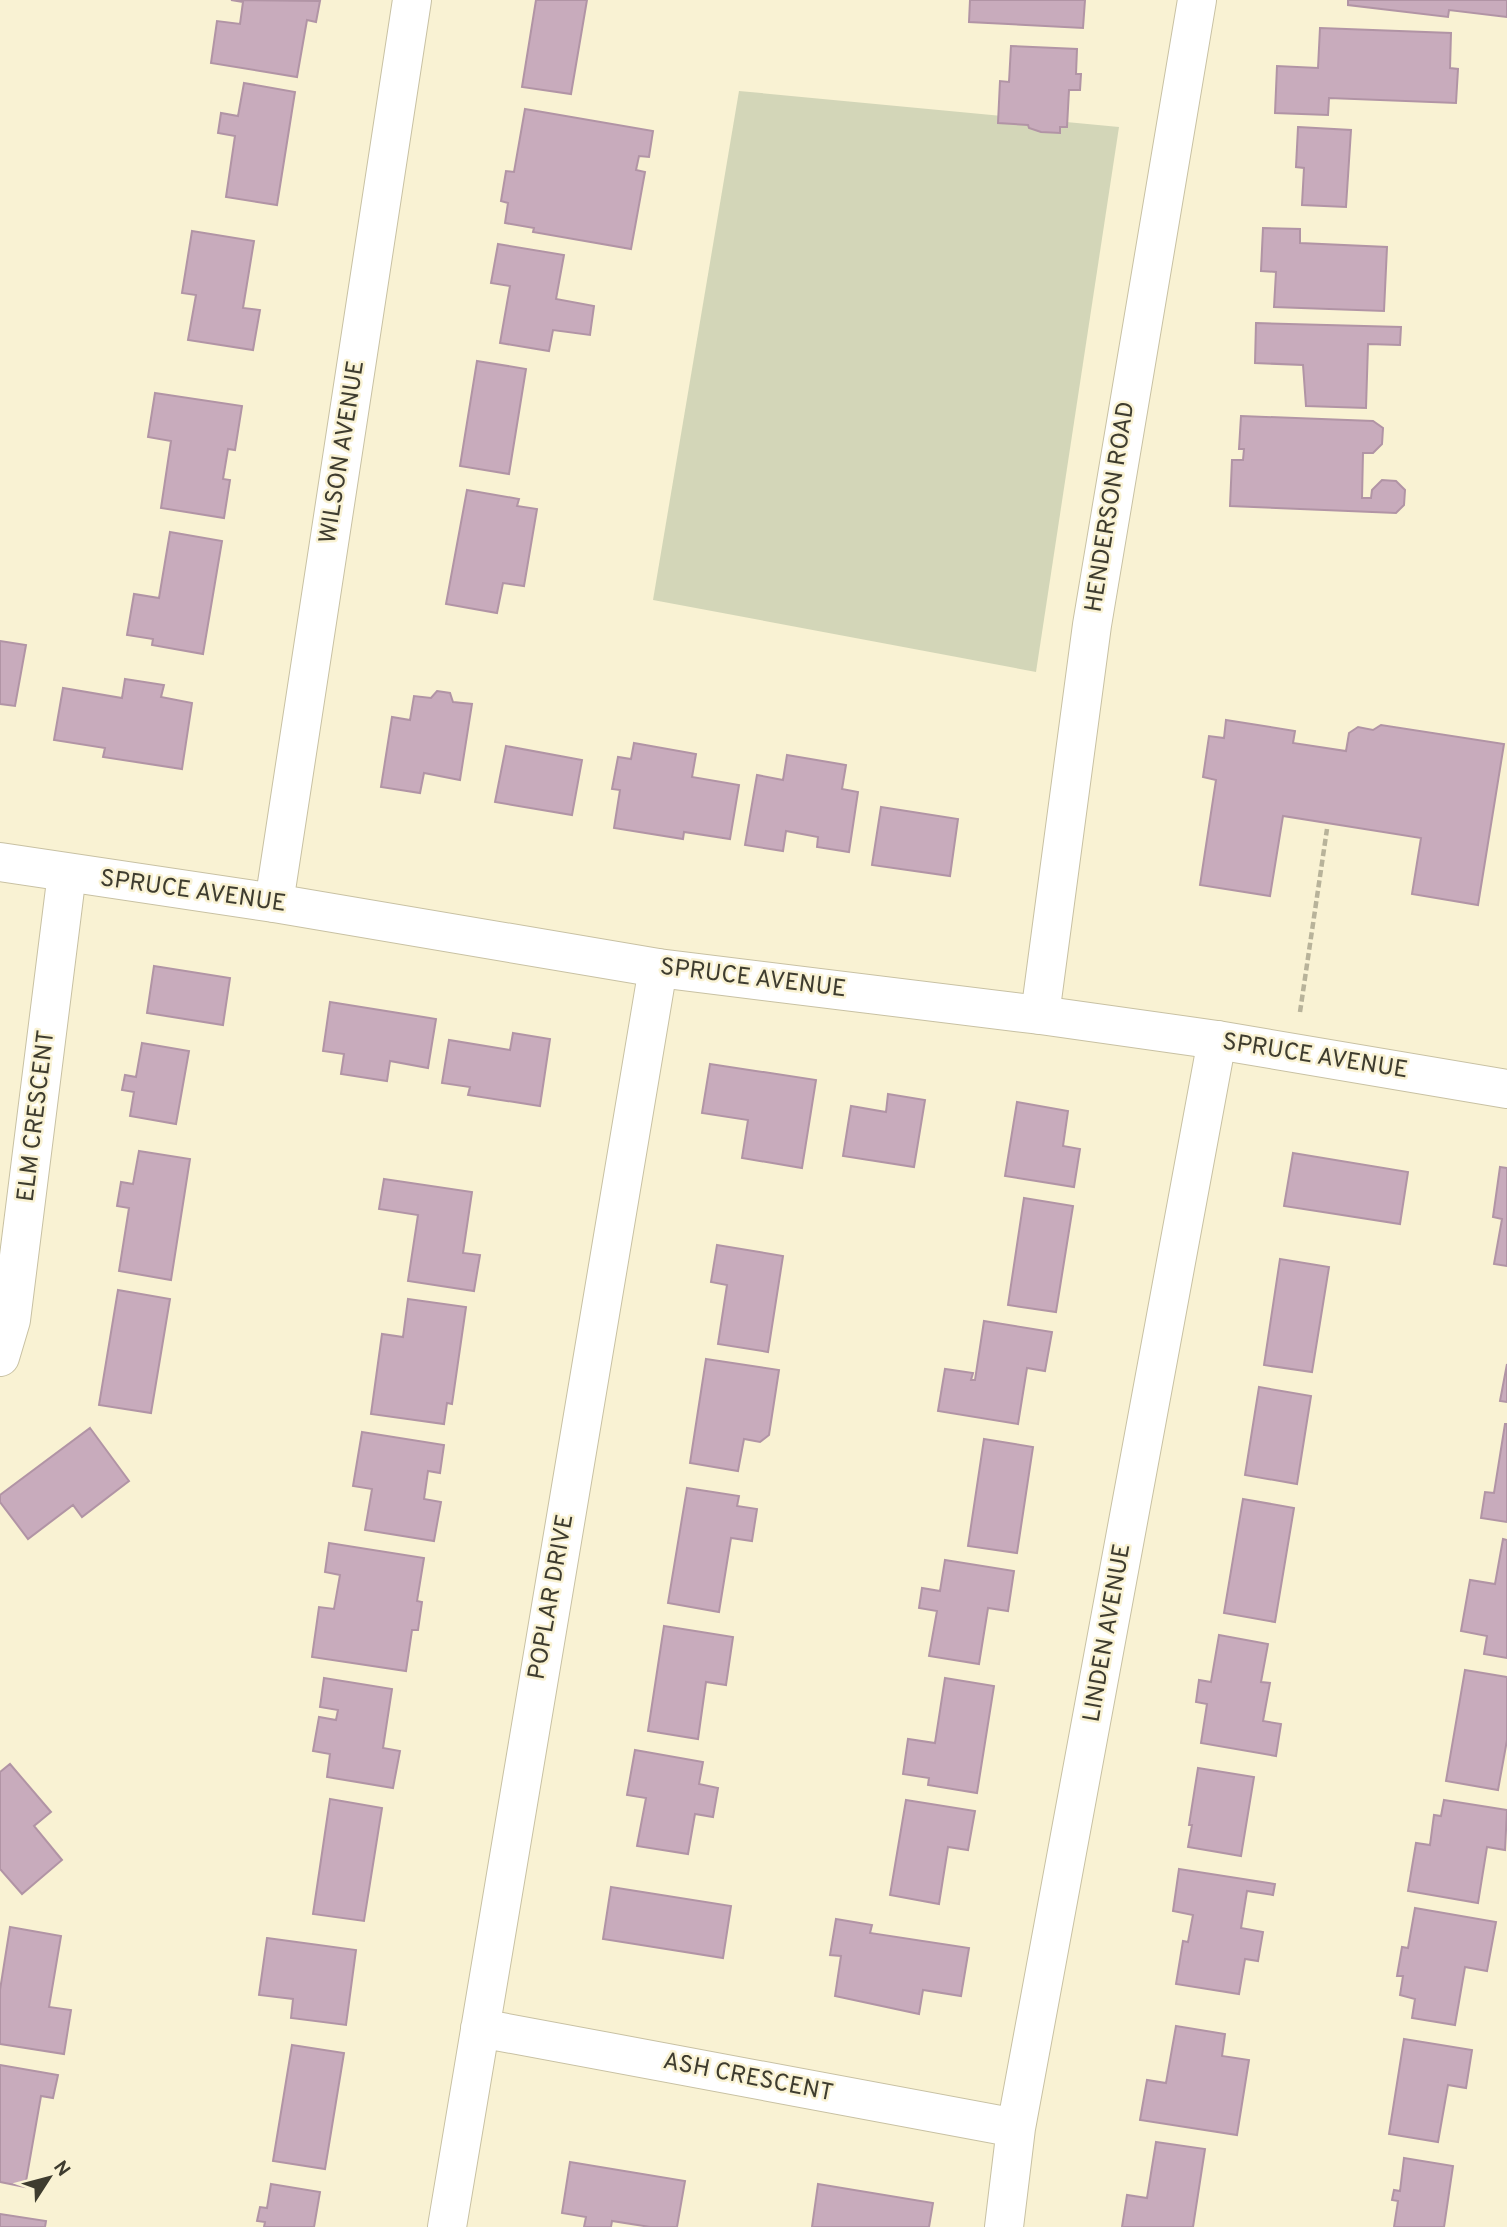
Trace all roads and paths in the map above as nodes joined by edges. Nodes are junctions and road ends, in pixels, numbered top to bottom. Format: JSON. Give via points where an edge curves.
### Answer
{"nodes":[{"id":1,"x":412,"y":0,"type":"edge"},
{"id":2,"x":1197,"y":0,"type":"edge"},
{"id":3,"x":1326,"y":829,"type":"dead end"},
{"id":4,"x":0,"y":862,"type":"edge"},
{"id":5,"x":67,"y":873,"type":"junction"},
{"id":6,"x":274,"y":903,"type":"junction"},
{"id":7,"x":658,"y":968,"type":"junction"},
{"id":8,"x":1300,"y":1012,"type":"dead end"},
{"id":9,"x":1040,"y":1015,"type":"junction"},
{"id":10,"x":1217,"y":1040,"type":"junction"},
{"id":11,"x":1507,"y":1088,"type":"edge"},
{"id":12,"x":0,"y":1357,"type":"edge"},
{"id":13,"x":480,"y":2028,"type":"junction"},
{"id":14,"x":1016,"y":2128,"type":"junction"},
{"id":15,"x":447,"y":2227,"type":"edge"},
{"id":16,"x":1004,"y":2227,"type":"edge"}],
"edges":[{"from":1,"to":6,"type":"street","name":"WILSON AVENUE"},
{"from":2,"to":9,"type":"street","name":"HENDERSON ROAD","via":[[1094,613]]},
{"from":3,"to":8,"type":"path"},
{"from":4,"to":5,"type":"street","name":"SPRUCE AVENUE"},
{"from":5,"to":6,"type":"street","name":"SPRUCE AVENUE"},
{"from":5,"to":12,"type":"street","name":"ELM CRESCENT","via":[[11,1320]]},
{"from":6,"to":7,"type":"street","name":"SPRUCE AVENUE"},
{"from":7,"to":9,"type":"street","name":"SPRUCE AVENUE"},
{"from":7,"to":13,"type":"street","name":"POPLAR DRIVE"},
{"from":9,"to":10,"type":"street","name":"SPRUCE AVENUE"},
{"from":10,"to":11,"type":"street","name":"SPRUCE AVENUE"},
{"from":10,"to":14,"type":"street","name":"LINDEN AVENUE"},
{"from":13,"to":14,"type":"street","name":"ASH CRESCENT"},
{"from":13,"to":15,"type":"street","name":"POPLAR DRIVE"},
{"from":14,"to":16,"type":"street","name":"LINDEN AVENUE"}]}
